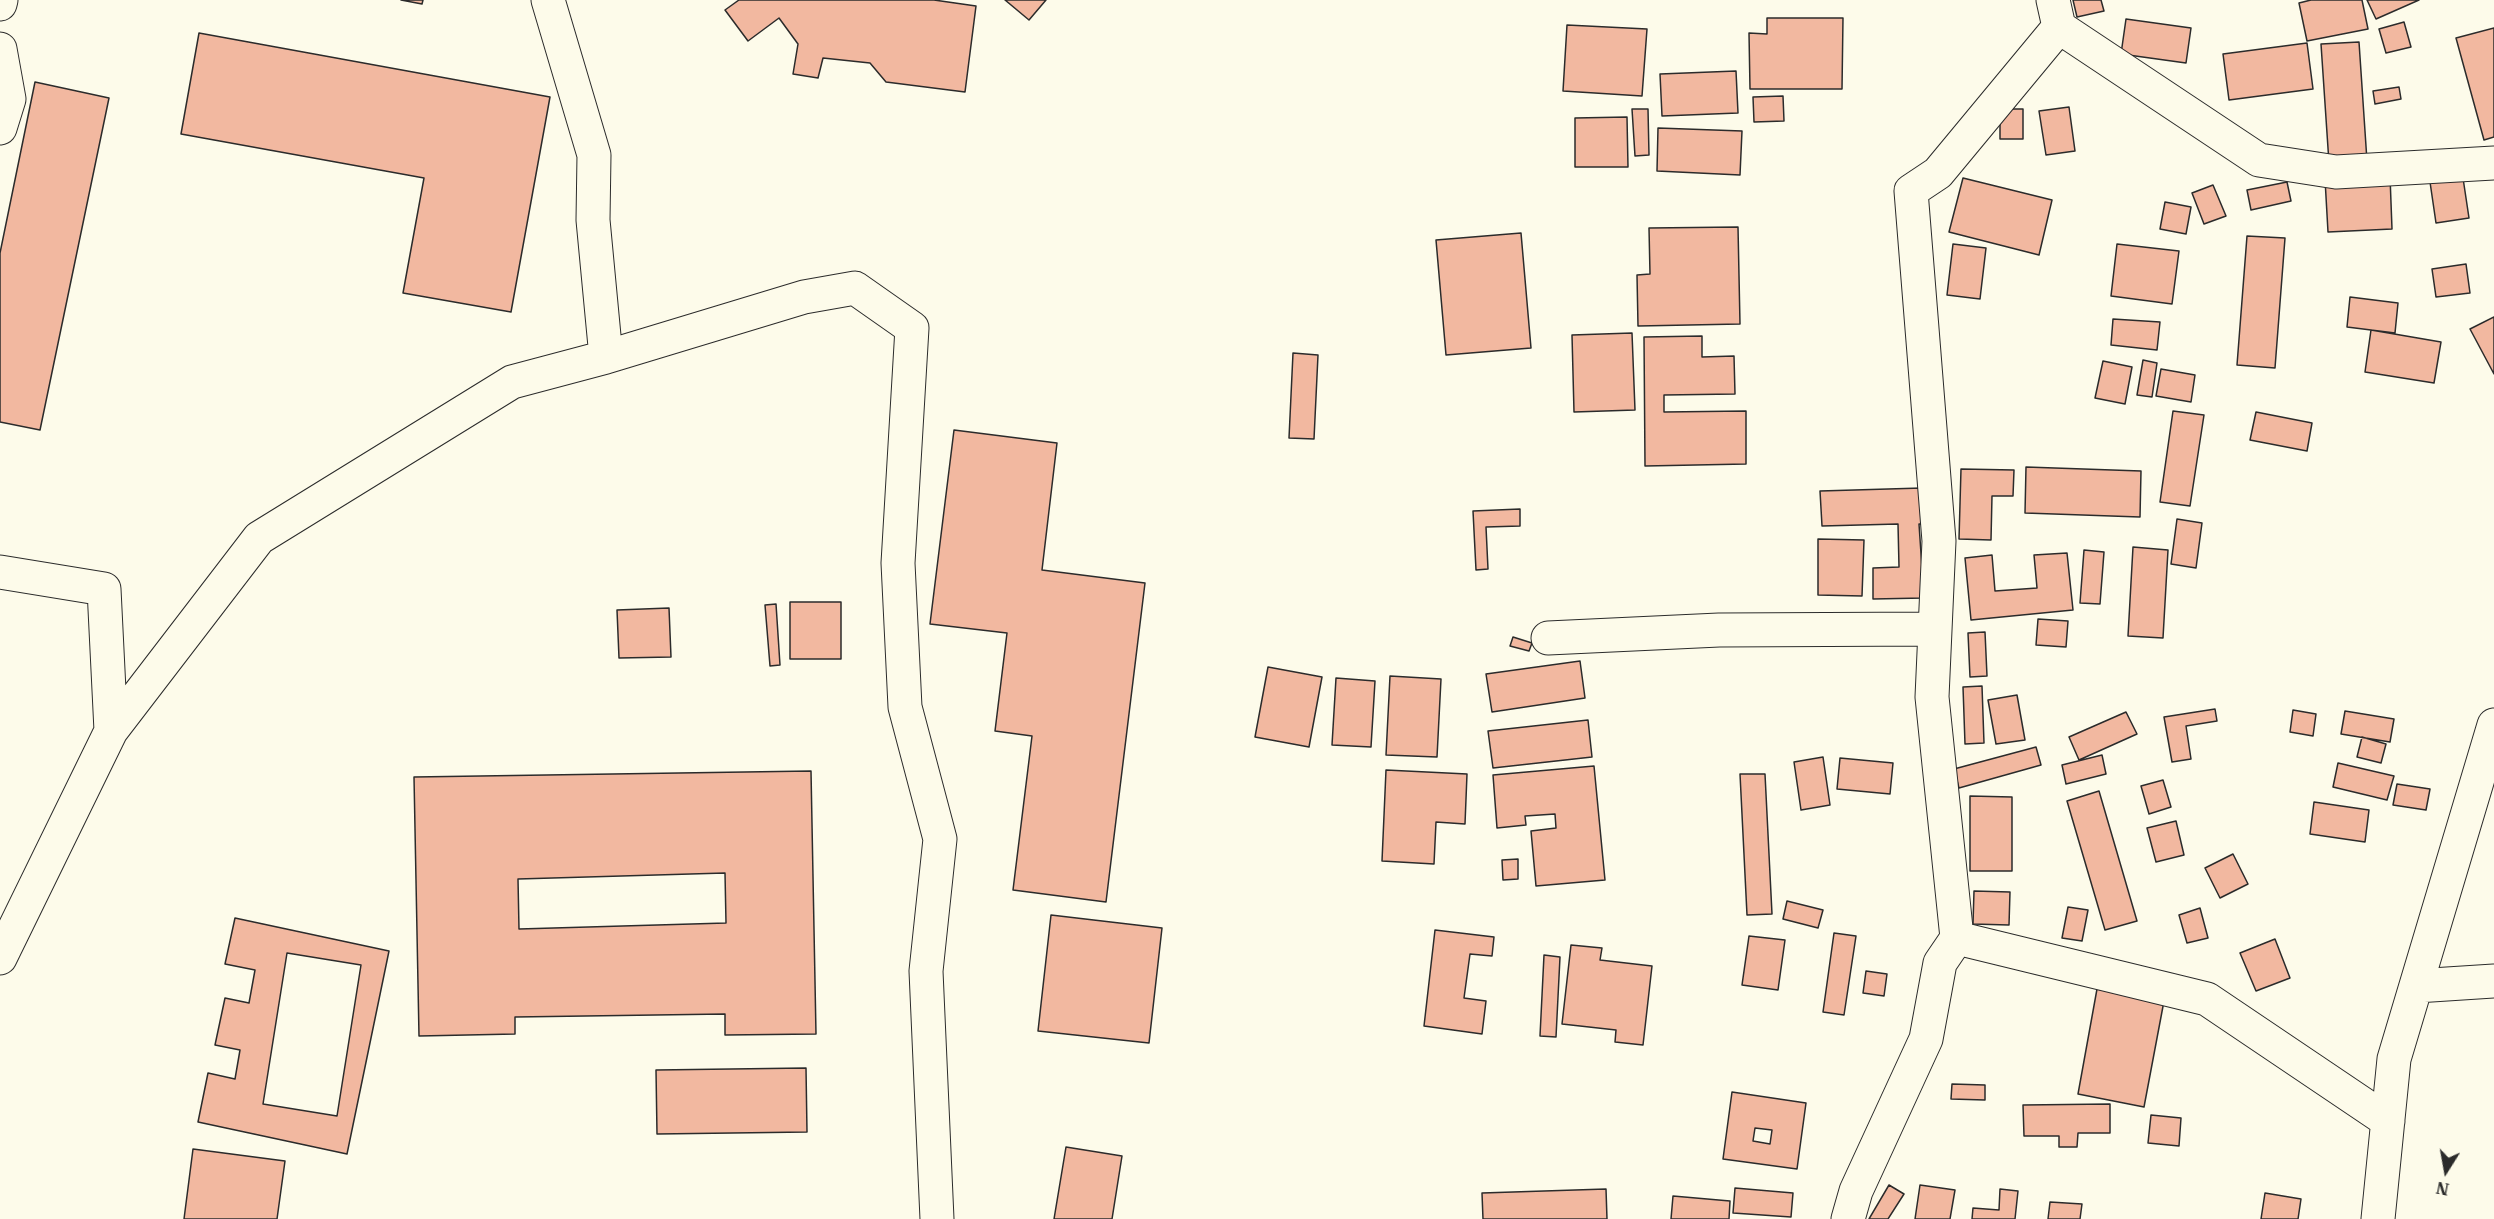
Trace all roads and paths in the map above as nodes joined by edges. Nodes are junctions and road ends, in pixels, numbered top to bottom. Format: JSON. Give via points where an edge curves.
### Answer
{"nodes":[{"id":1,"x":548,"y":0,"type":"edge"},
{"id":2,"x":2056,"y":13,"type":"edge"},
{"id":3,"x":0,"y":49,"type":"edge"},
{"id":4,"x":0,"y":128,"type":"edge"},
{"id":5,"x":2494,"y":163,"type":"edge"},
{"id":6,"x":606,"y":357,"type":"junction"},
{"id":7,"x":0,"y":572,"type":"edge"},
{"id":8,"x":1935,"y":629,"type":"junction"},
{"id":9,"x":1548,"y":639,"type":"dead end"},
{"id":10,"x":2494,"y":725,"type":"edge"},
{"id":11,"x":111,"y":731,"type":"junction"},
{"id":12,"x":1957,"y":938,"type":"junction"},
{"id":13,"x":0,"y":958,"type":"edge"},
{"id":14,"x":2494,"y":981,"type":"edge"},
{"id":15,"x":2416,"y":986,"type":"junction"},
{"id":16,"x":2388,"y":1121,"type":"junction"},
{"id":17,"x":937,"y":1219,"type":"edge"},
{"id":18,"x":1848,"y":1219,"type":"edge"},
{"id":19,"x":2378,"y":1219,"type":"edge"}],
"edges":[{"from":1,"to":6,"type":"street","via":[[594,155],[593,220]]},
{"from":2,"to":5,"type":"street","via":[[2259,160],[2336,172]]},
{"from":2,"to":8,"type":"street","via":[[1938,173],[1911,191],[1939,541]]},
{"from":3,"to":4,"type":"street","via":[[9,99]]},
{"from":6,"to":11,"type":"street","via":[[512,382],[259,538]]},
{"from":6,"to":17,"type":"street","via":[[804,297],[855,288],[912,328],[898,562],[905,707],[940,839],[926,971]]},
{"from":7,"to":11,"type":"street","via":[[104,589]]},
{"from":8,"to":9,"type":"street","via":[[1719,630]]},
{"from":8,"to":12,"type":"street","via":[[1932,697]]},
{"from":10,"to":15,"type":"street"},
{"from":11,"to":13,"type":"street"},
{"from":12,"to":16,"type":"street","via":[[2207,999]]},
{"from":12,"to":18,"type":"street","via":[[1940,963],[1926,1039],[1856,1191]]},
{"from":14,"to":15,"type":"street"},
{"from":15,"to":16,"type":"street","via":[[2394,1059]]},
{"from":16,"to":19,"type":"street"}]}
